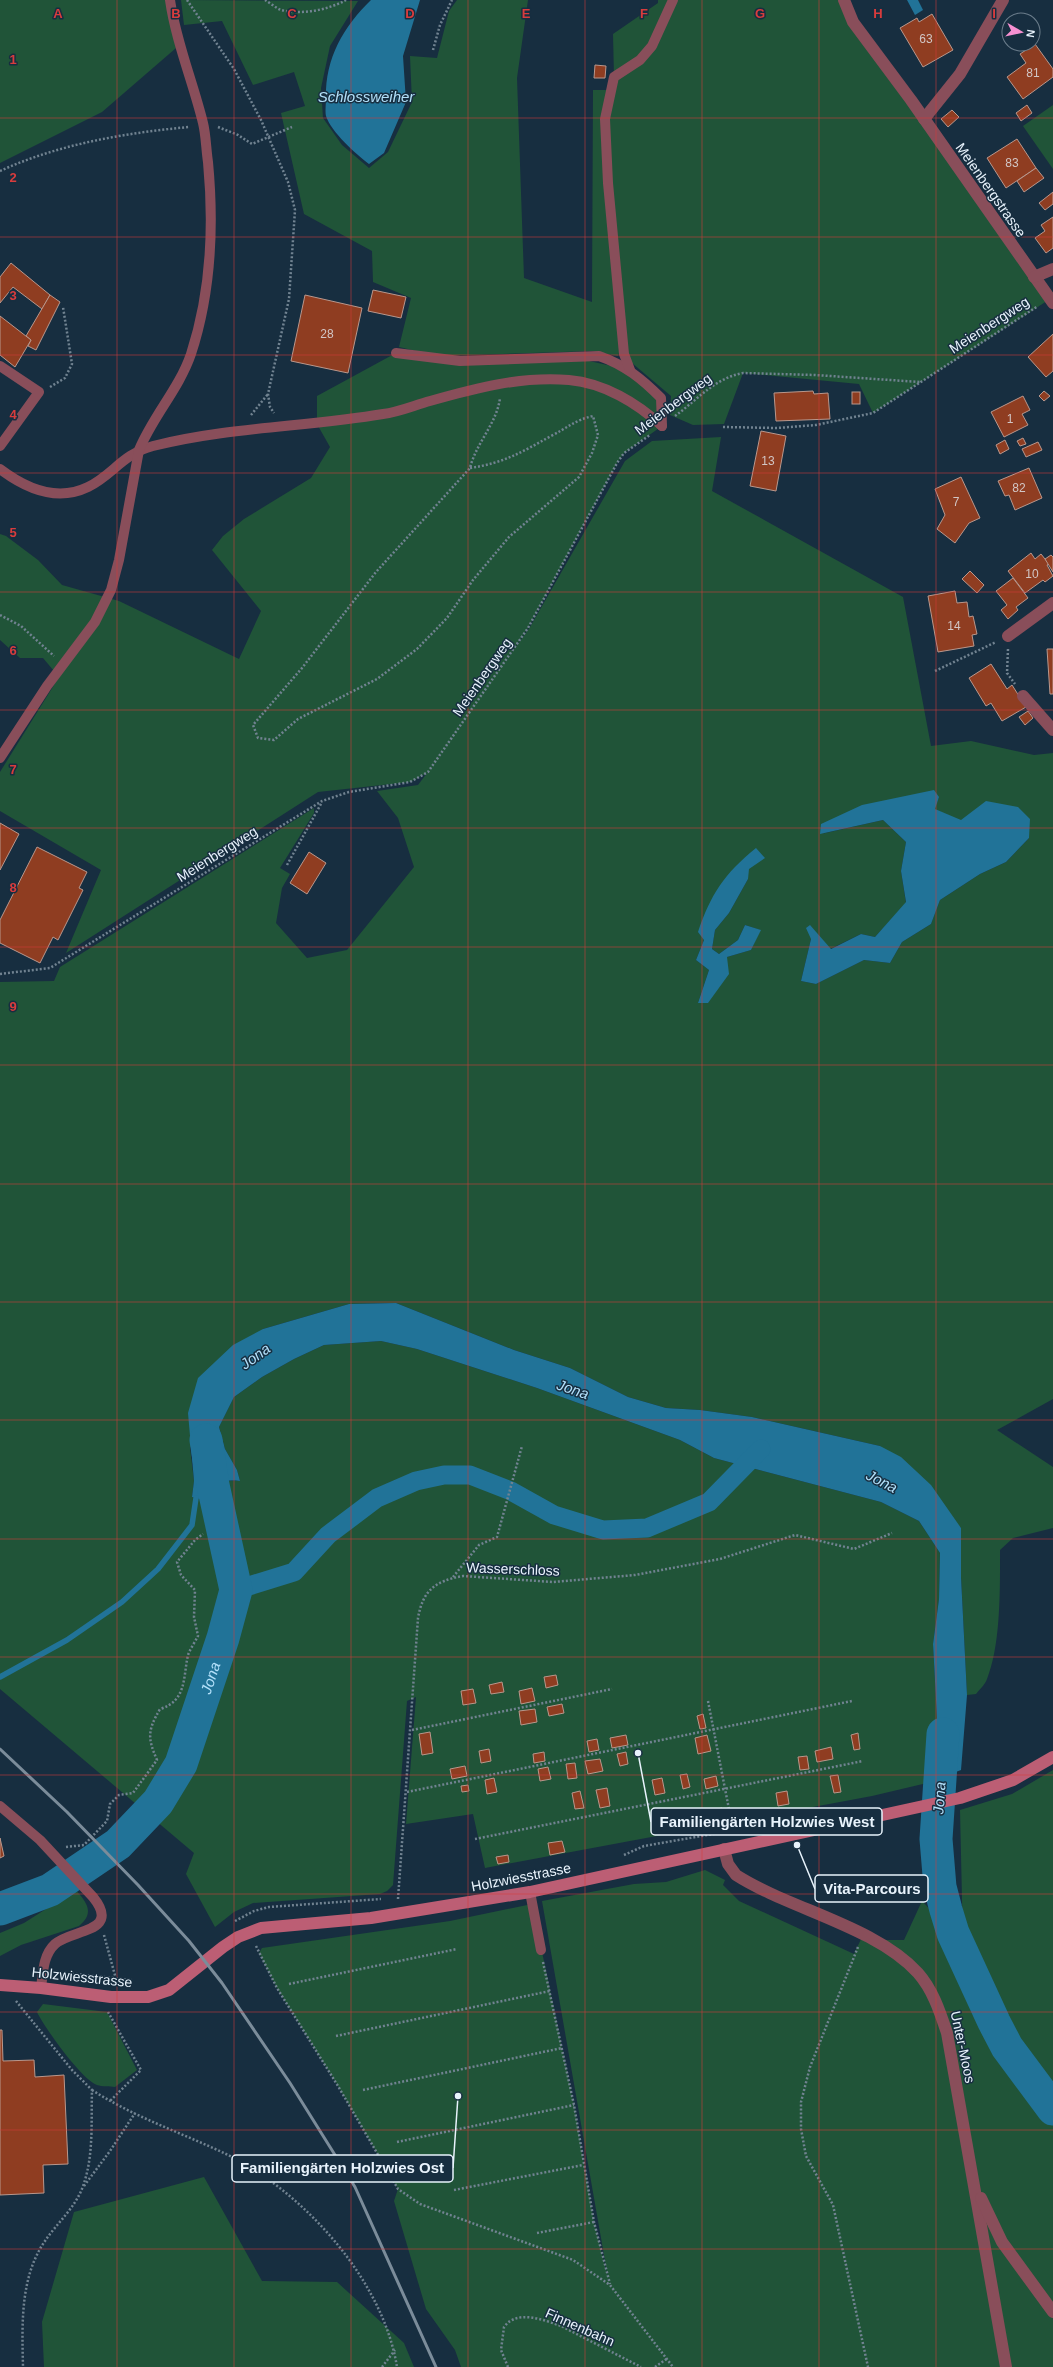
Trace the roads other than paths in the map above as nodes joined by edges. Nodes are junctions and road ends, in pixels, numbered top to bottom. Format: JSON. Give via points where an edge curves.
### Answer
{"nodes":[{"id":1,"x":170,"y":0,"type":"edge"},
{"id":2,"x":673,"y":0,"type":"edge"},
{"id":3,"x":844,"y":0,"type":"edge"},
{"id":4,"x":1003,"y":0,"type":"edge"},
{"id":5,"x":924,"y":119,"type":"junction"},
{"id":6,"x":1053,"y":269,"type":"edge"},
{"id":7,"x":1034,"y":277,"type":"junction"},
{"id":8,"x":1051,"y":301,"type":"edge"},
{"id":9,"x":396,"y":353,"type":"dead end"},
{"id":10,"x":0,"y":366,"type":"edge"},
{"id":11,"x":630,"y":370,"type":"junction"},
{"id":12,"x":0,"y":446,"type":"edge"},
{"id":13,"x":139,"y":450,"type":"junction"},
{"id":14,"x":0,"y":469,"type":"edge"},
{"id":15,"x":1053,"y":603,"type":"edge"},
{"id":16,"x":1008,"y":636,"type":"road end"},
{"id":17,"x":1023,"y":696,"type":"road end"},
{"id":18,"x":1053,"y":730,"type":"edge"},
{"id":19,"x":0,"y":758,"type":"edge"},
{"id":20,"x":1053,"y":1757,"type":"edge"},
{"id":21,"x":0,"y":1806,"type":"edge"},
{"id":22,"x":724,"y":1849,"type":"junction"},
{"id":23,"x":530,"y":1892,"type":"junction"},
{"id":24,"x":541,"y":1950,"type":"road end"},
{"id":25,"x":2,"y":1985,"type":"edge"},
{"id":26,"x":40,"y":1988,"type":"junction"},
{"id":27,"x":974,"y":2182,"type":"junction"},
{"id":28,"x":1053,"y":2312,"type":"edge"},
{"id":29,"x":1006,"y":2367,"type":"edge"}],
"edges":[{"from":1,"to":13,"type":"lane","via":[[173,19],[204,125],[211,193],[211,246],[202,306],[190,354],[172,395],[145,435]]},
{"from":2,"to":11,"type":"lane","via":[[652,46],[640,60],[614,77],[605,119],[616,280],[624,354]]},
{"from":3,"to":5,"type":"street","name":"Meienbergstrasse","via":[[853,22]]},
{"from":4,"to":5,"type":"street","via":[[960,74]]},
{"from":5,"to":7,"type":"street","name":"Meienbergstrasse"},
{"from":6,"to":7,"type":"street"},
{"from":7,"to":8,"type":"street","name":"Meienbergstrasse"},
{"from":9,"to":11,"type":"lane","via":[[460,361],[599,356]]},
{"from":10,"to":12,"type":"lane","via":[[39,392]]},
{"from":11,"to":13,"type":"lane","via":[[662,398],[662,426],[634,404],[608,389],[571,380],[528,378],[385,414],[198,436]]},
{"from":13,"to":14,"type":"lane","via":[[128,455],[88,487],[66,493],[40,492],[14,480]]},
{"from":13,"to":19,"type":"lane","via":[[120,560],[111,590],[95,622],[47,686]]},
{"from":15,"to":16,"type":"street"},
{"from":17,"to":18,"type":"street"},
{"from":20,"to":22,"type":"street","name":"Holzwiesstrasse","via":[[991,1789],[913,1809]]},
{"from":21,"to":26,"type":"lane","via":[[47,1848],[99,1907],[100,1922],[93,1929],[66,1937],[55,1944],[47,1956]]},
{"from":22,"to":23,"type":"street","name":"Holzwiesstrasse"},
{"from":22,"to":27,"type":"street","name":"Unter-Moos","via":[[730,1869],[739,1877],[863,1935],[890,1951],[918,1973],[939,2007],[947,2033]]},
{"from":23,"to":24,"type":"lane"},
{"from":23,"to":26,"type":"street","name":"Holzwiesstrasse","via":[[397,1914],[275,1926],[250,1932],[223,1947],[169,1990],[148,1997],[111,1997]]},
{"from":25,"to":26,"type":"street","name":"Holzwiesstrasse"},
{"from":27,"to":28,"type":"street","via":[[1002,2242]]},
{"from":27,"to":29,"type":"street","name":"Unter-Moos"}]}
